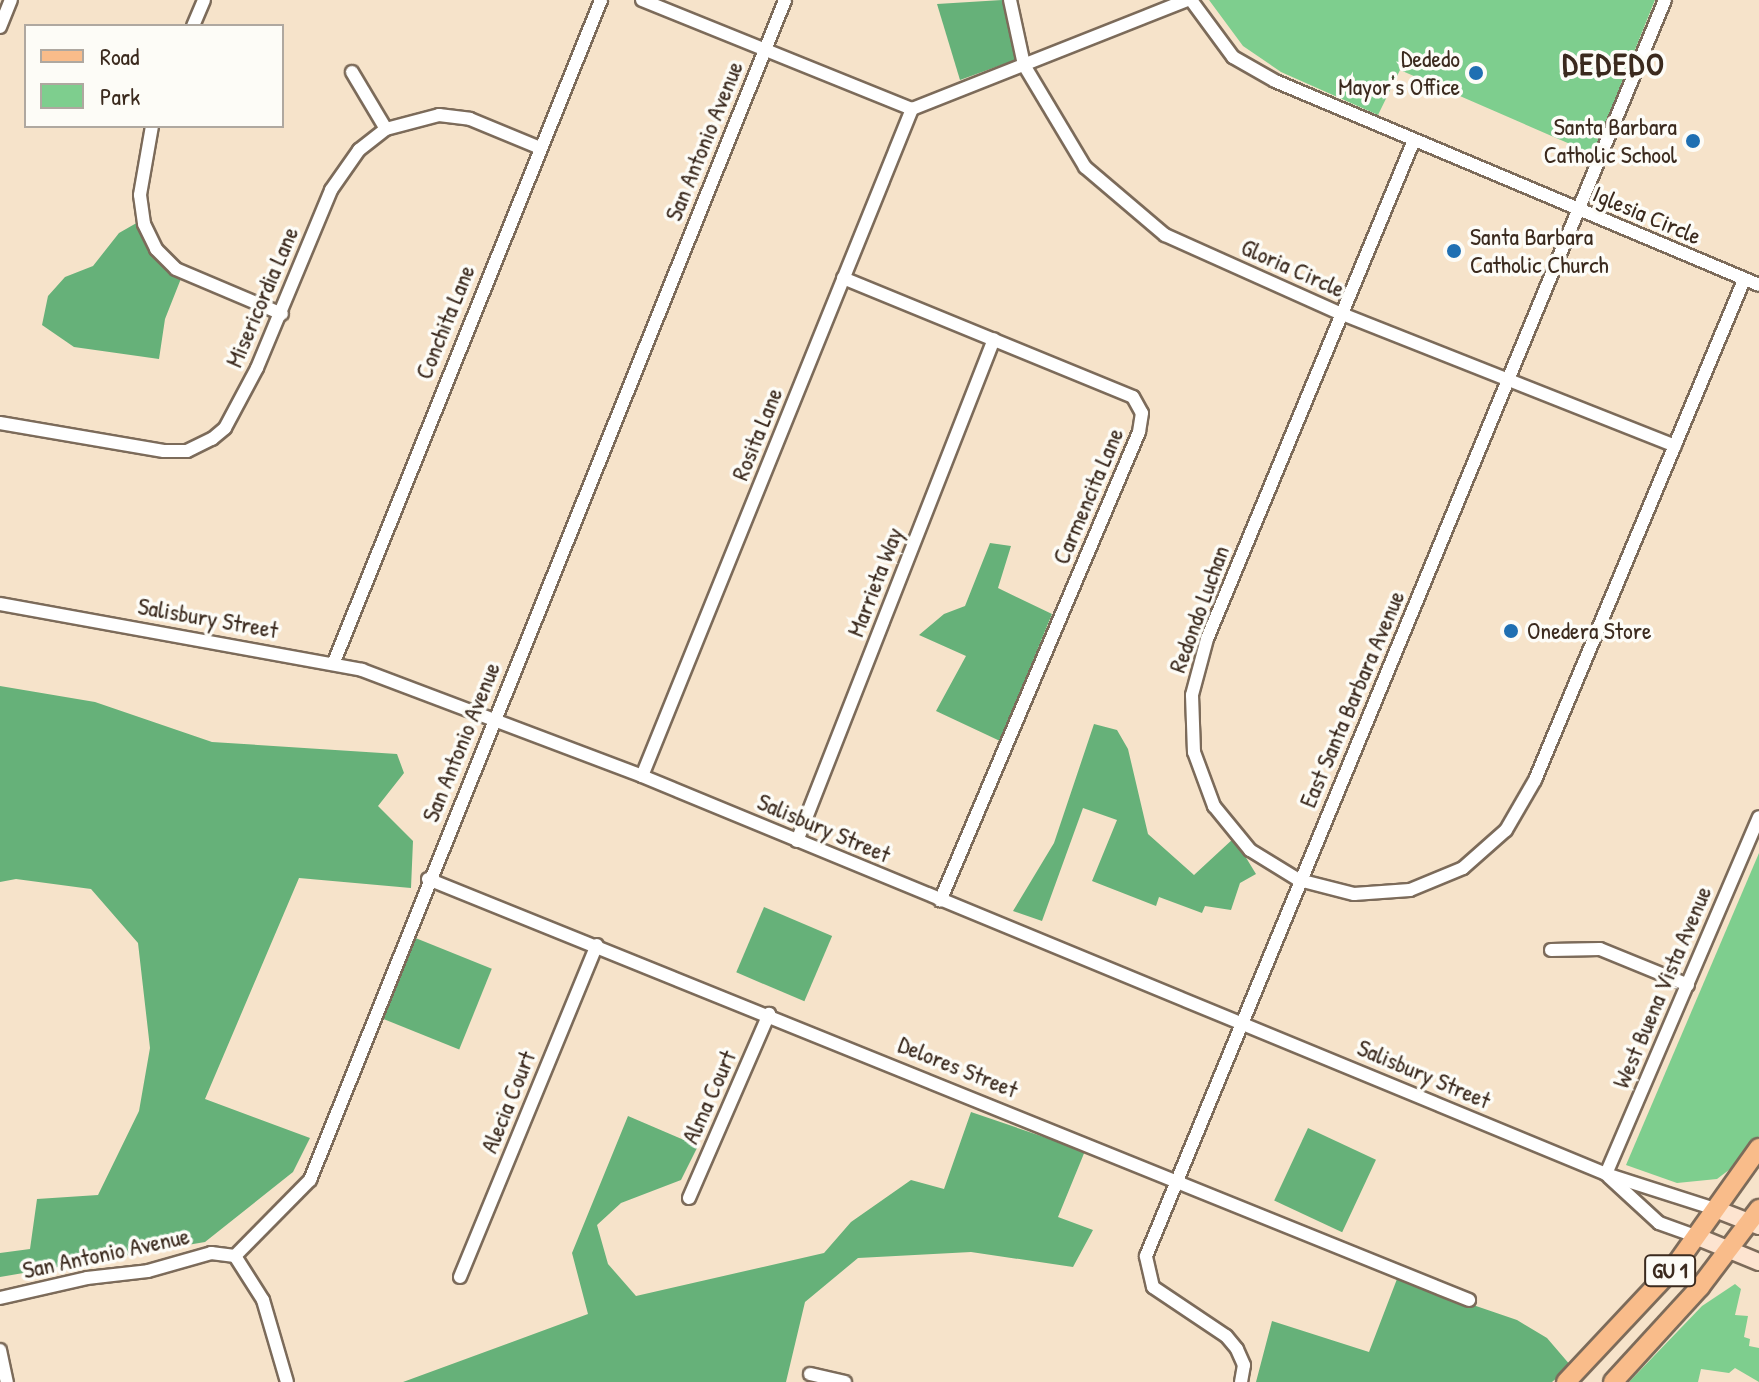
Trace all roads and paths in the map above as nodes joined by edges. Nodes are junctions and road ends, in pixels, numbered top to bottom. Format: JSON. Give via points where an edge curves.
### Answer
{"nodes":[{"id":1,"x":11,"y":0,"type":"edge"},
{"id":2,"x":204,"y":0,"type":"edge"},
{"id":3,"x":601,"y":0,"type":"edge"},
{"id":4,"x":642,"y":0,"type":"edge"},
{"id":5,"x":785,"y":0,"type":"edge"},
{"id":6,"x":1010,"y":0,"type":"edge"},
{"id":7,"x":1190,"y":0,"type":"edge"},
{"id":8,"x":1665,"y":0,"type":"edge"},
{"id":9,"x":194,"y":24,"type":"edge"},
{"id":10,"x":0,"y":27,"type":"edge"},
{"id":11,"x":765,"y":47,"type":"junction"},
{"id":12,"x":1024,"y":65,"type":"junction"},
{"id":13,"x":352,"y":72,"type":"dead end"},
{"id":14,"x":912,"y":109,"type":"junction"},
{"id":15,"x":152,"y":128,"type":"edge"},
{"id":16,"x":386,"y":129,"type":"junction"},
{"id":17,"x":1414,"y":140,"type":"junction"},
{"id":18,"x":538,"y":147,"type":"junction"},
{"id":19,"x":1580,"y":210,"type":"junction"},
{"id":20,"x":843,"y":278,"type":"junction"},
{"id":21,"x":1744,"y":280,"type":"junction"},
{"id":22,"x":1759,"y":285,"type":"edge"},
{"id":23,"x":282,"y":314,"type":"junction"},
{"id":24,"x":1342,"y":314,"type":"junction"},
{"id":25,"x":994,"y":339,"type":"junction"},
{"id":26,"x":1511,"y":378,"type":"junction"},
{"id":27,"x":0,"y":423,"type":"edge"},
{"id":28,"x":1675,"y":446,"type":"junction"},
{"id":29,"x":0,"y":604,"type":"edge"},
{"id":30,"x":334,"y":662,"type":"junction"},
{"id":31,"x":494,"y":722,"type":"junction"},
{"id":32,"x":642,"y":776,"type":"junction"},
{"id":33,"x":1759,"y":817,"type":"edge"},
{"id":34,"x":797,"y":841,"type":"junction"},
{"id":35,"x":428,"y":879,"type":"junction"},
{"id":36,"x":1299,"y":880,"type":"junction"},
{"id":37,"x":940,"y":901,"type":"junction"},
{"id":38,"x":597,"y":945,"type":"junction"},
{"id":39,"x":1551,"y":950,"type":"dead end"},
{"id":40,"x":1688,"y":985,"type":"junction"},
{"id":41,"x":769,"y":1014,"type":"junction"},
{"id":42,"x":1243,"y":1022,"type":"junction"},
{"id":43,"x":1759,"y":1148,"type":"edge"},
{"id":44,"x":1606,"y":1174,"type":"junction"},
{"id":45,"x":1179,"y":1179,"type":"junction"},
{"id":46,"x":689,"y":1198,"type":"dead end"},
{"id":47,"x":1718,"y":1210,"type":"junction"},
{"id":48,"x":1756,"y":1219,"type":"edge"},
{"id":49,"x":1698,"y":1237,"type":"junction"},
{"id":50,"x":1729,"y":1250,"type":"junction"},
{"id":51,"x":235,"y":1256,"type":"junction"},
{"id":52,"x":1759,"y":1262,"type":"edge"},
{"id":53,"x":460,"y":1277,"type":"dead end"},
{"id":54,"x":0,"y":1298,"type":"edge"},
{"id":55,"x":1469,"y":1300,"type":"dead end"},
{"id":56,"x":0,"y":1350,"type":"edge"},
{"id":57,"x":810,"y":1374,"type":"dead end"},
{"id":58,"x":7,"y":1382,"type":"edge"},
{"id":59,"x":287,"y":1382,"type":"edge"},
{"id":60,"x":845,"y":1382,"type":"edge"},
{"id":61,"x":1241,"y":1382,"type":"edge"},
{"id":62,"x":1566,"y":1382,"type":"edge"},
{"id":63,"x":1613,"y":1382,"type":"edge"}],
"edges":[{"from":1,"to":10,"type":"street"},
{"from":2,"to":9,"type":"street"},
{"from":3,"to":18,"type":"street","name":"Conchita Lane"},
{"from":4,"to":11,"type":"street"},
{"from":5,"to":11,"type":"street","name":"San Antonio Avenue"},
{"from":6,"to":12,"type":"street","name":"Gloria Circle"},
{"from":7,"to":12,"type":"street"},
{"from":7,"to":17,"type":"street","name":"Iglesia Circle","via":[[1233,57],[1275,81]]},
{"from":8,"to":19,"type":"street","name":"East Santa Barbara Avenue"},
{"from":11,"to":14,"type":"street"},
{"from":11,"to":31,"type":"street","name":"San Antonio Avenue"},
{"from":12,"to":14,"type":"street"},
{"from":12,"to":24,"type":"street","name":"Gloria Circle","via":[[1085,167],[1165,235]]},
{"from":13,"to":16,"type":"street"},
{"from":14,"to":20,"type":"street","name":"Rosita Lane"},
{"from":15,"to":23,"type":"street","via":[[140,195],[144,224],[156,249],[176,269]]},
{"from":16,"to":18,"type":"street","name":"Misericordia Lane","via":[[439,115],[470,119]]},
{"from":16,"to":23,"type":"street","name":"Misericordia Lane","via":[[359,150],[331,190]]},
{"from":17,"to":19,"type":"street","name":"Iglesia Circle"},
{"from":17,"to":24,"type":"street","name":"Redondo Luchan"},
{"from":18,"to":30,"type":"street","name":"Conchita Lane"},
{"from":19,"to":21,"type":"street","name":"Iglesia Circle"},
{"from":19,"to":26,"type":"street","name":"East Santa Barbara Avenue"},
{"from":20,"to":25,"type":"street","name":"Carmencita Lane"},
{"from":20,"to":32,"type":"street","name":"Rosita Lane"},
{"from":21,"to":22,"type":"street","name":"Iglesia Circle"},
{"from":21,"to":28,"type":"street","name":"Redondo Luchan"},
{"from":23,"to":27,"type":"street","name":"Misericordia Lane","via":[[225,428],[187,451]]},
{"from":24,"to":26,"type":"street","name":"Gloria Circle"},
{"from":24,"to":36,"type":"street","name":"Redondo Luchan","via":[[1207,639],[1192,695],[1194,752],[1214,806],[1250,850]]},
{"from":25,"to":34,"type":"street","name":"Marrieta Way"},
{"from":25,"to":37,"type":"street","name":"Carmencita Lane","via":[[1133,397],[1142,423]]},
{"from":26,"to":28,"type":"street","name":"Gloria Circle"},
{"from":26,"to":36,"type":"street","name":"East Santa Barbara Avenue"},
{"from":28,"to":36,"type":"street","name":"Redondo Luchan","via":[[1535,780],[1506,830],[1463,868],[1410,890],[1354,894]]},
{"from":29,"to":30,"type":"street","name":"Salisbury Street"},
{"from":30,"to":31,"type":"street","name":"Salisbury Street"},
{"from":31,"to":32,"type":"street","name":"Salisbury Street"},
{"from":31,"to":35,"type":"street","name":"San Antonio Avenue"},
{"from":32,"to":34,"type":"street","name":"Salisbury Street"},
{"from":33,"to":40,"type":"street","name":"West Buena Vista Avenue"},
{"from":34,"to":37,"type":"street","name":"Salisbury Street"},
{"from":35,"to":38,"type":"street","name":"Delores Street"},
{"from":35,"to":51,"type":"street","name":"San Antonio Avenue","via":[[310,1180]]},
{"from":36,"to":42,"type":"street","name":"East Santa Barbara Avenue"},
{"from":37,"to":42,"type":"street","name":"Salisbury Street"},
{"from":38,"to":41,"type":"street","name":"Delores Street"},
{"from":38,"to":53,"type":"street","name":"Alecia Court"},
{"from":39,"to":40,"type":"street","via":[[1600,949]]},
{"from":40,"to":44,"type":"street","name":"West Buena Vista Avenue"},
{"from":41,"to":45,"type":"street","name":"Delores Street"},
{"from":41,"to":46,"type":"street","name":"Alma Court"},
{"from":42,"to":44,"type":"street","name":"Salisbury Street"},
{"from":42,"to":45,"type":"street","name":"East Santa Barbara Avenue"},
{"from":43,"to":47,"type":"main road","number":"GU 1"},
{"from":44,"to":47,"type":"street","name":"Salisbury Street"},
{"from":44,"to":49,"type":"street","name":"Salisbury Street","via":[[1659,1223]]},
{"from":45,"to":55,"type":"street","name":"Delores Street"},
{"from":45,"to":61,"type":"street","name":"East Santa Barbara Avenue","via":[[1146,1256],[1147,1277],[1161,1294],[1226,1336],[1244,1365]]},
{"from":47,"to":48,"type":"main road"},
{"from":47,"to":49,"type":"main road","number":"GU 1"},
{"from":48,"to":50,"type":"main road","number":"GU 1"},
{"from":49,"to":50,"type":"main road"},
{"from":49,"to":62,"type":"main road","number":"GU 1"},
{"from":50,"to":52,"type":"main road"},
{"from":50,"to":63,"type":"main road","number":"GU 1"},
{"from":51,"to":54,"type":"street","name":"San Antonio Avenue","via":[[211,1253],[148,1271],[87,1278]]},
{"from":51,"to":59,"type":"street","via":[[263,1300]]},
{"from":56,"to":58,"type":"street"},
{"from":57,"to":60,"type":"street"}]}
